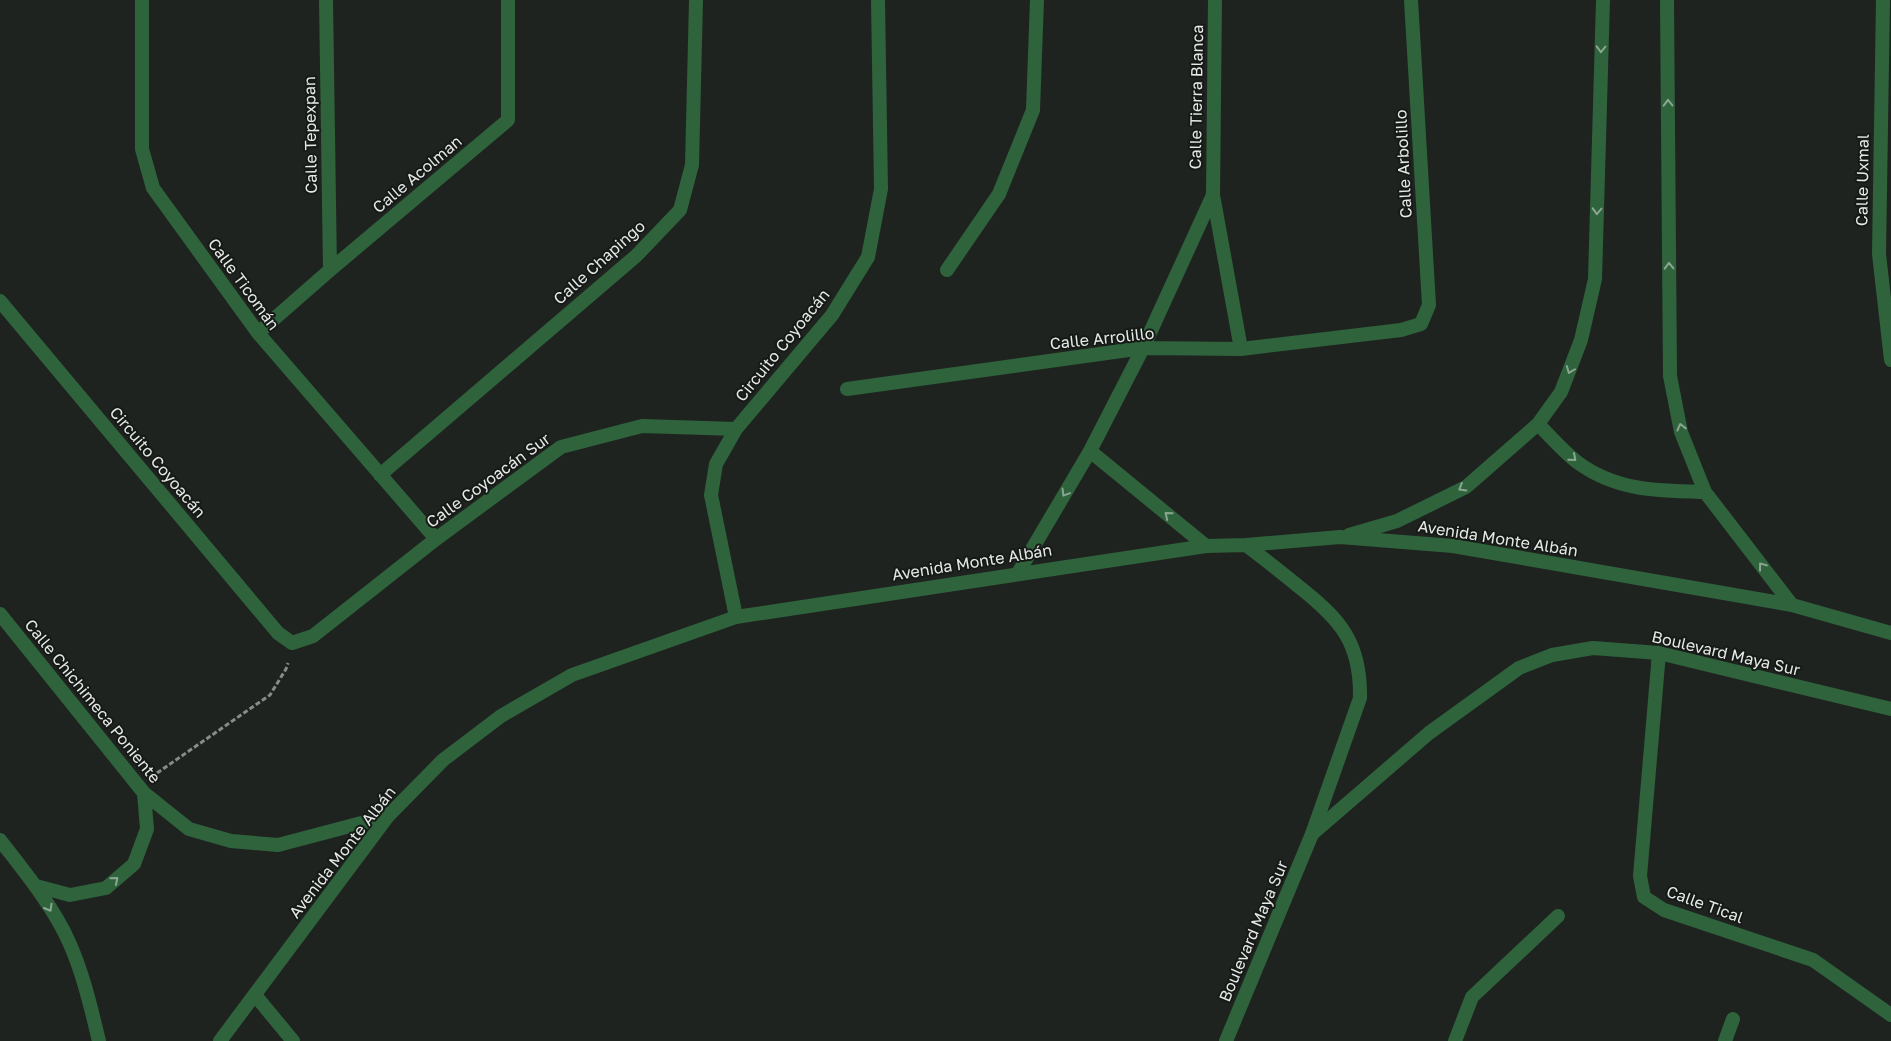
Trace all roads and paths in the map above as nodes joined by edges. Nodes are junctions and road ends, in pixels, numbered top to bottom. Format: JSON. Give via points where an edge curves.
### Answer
{"nodes":[{"id":1,"x":142,"y":0,"type":"edge"},
{"id":2,"x":326,"y":0,"type":"edge"},
{"id":3,"x":508,"y":0,"type":"edge"},
{"id":4,"x":696,"y":0,"type":"edge"},
{"id":5,"x":878,"y":0,"type":"edge"},
{"id":6,"x":1038,"y":0,"type":"edge"},
{"id":7,"x":1215,"y":0,"type":"edge"},
{"id":8,"x":1411,"y":0,"type":"edge"},
{"id":9,"x":1602,"y":0,"type":"edge"},
{"id":10,"x":1666,"y":0,"type":"edge"},
{"id":11,"x":1882,"y":0,"type":"edge"},
{"id":12,"x":1885,"y":191,"type":"edge"},
{"id":13,"x":1213,"y":195,"type":"junction"},
{"id":14,"x":330,"y":270,"type":"junction"},
{"id":15,"x":947,"y":270,"type":"dead end"},
{"id":16,"x":0,"y":300,"type":"edge"},
{"id":17,"x":1421,"y":324,"type":"joint"},
{"id":18,"x":258,"y":333,"type":"junction"},
{"id":19,"x":1143,"y":348,"type":"junction"},
{"id":20,"x":1241,"y":349,"type":"junction"},
{"id":21,"x":1891,"y":360,"type":"edge"},
{"id":22,"x":847,"y":389,"type":"dead end"},
{"id":23,"x":1538,"y":424,"type":"junction"},
{"id":24,"x":736,"y":429,"type":"junction"},
{"id":25,"x":1090,"y":451,"type":"junction"},
{"id":26,"x":380,"y":475,"type":"junction"},
{"id":27,"x":1705,"y":492,"type":"junction"},
{"id":28,"x":1340,"y":537,"type":"junction"},
{"id":29,"x":436,"y":539,"type":"junction"},
{"id":30,"x":1246,"y":545,"type":"junction"},
{"id":31,"x":1206,"y":546,"type":"junction"},
{"id":32,"x":1018,"y":573,"type":"junction"},
{"id":33,"x":1792,"y":604,"type":"junction"},
{"id":34,"x":0,"y":614,"type":"edge"},
{"id":35,"x":736,"y":617,"type":"junction"},
{"id":36,"x":1891,"y":633,"type":"edge"},
{"id":37,"x":292,"y":643,"type":"junction"},
{"id":38,"x":1659,"y":653,"type":"junction"},
{"id":39,"x":1891,"y":709,"type":"edge"},
{"id":40,"x":141,"y":790,"type":"junction"},
{"id":41,"x":388,"y":816,"type":"junction"},
{"id":42,"x":1312,"y":834,"type":"junction"},
{"id":43,"x":0,"y":840,"type":"edge"},
{"id":44,"x":36,"y":886,"type":"junction"},
{"id":45,"x":1558,"y":916,"type":"dead end"},
{"id":46,"x":255,"y":995,"type":"junction"},
{"id":47,"x":1891,"y":1015,"type":"edge"},
{"id":48,"x":1733,"y":1019,"type":"dead end"},
{"id":49,"x":99,"y":1041,"type":"edge"},
{"id":50,"x":220,"y":1041,"type":"edge"},
{"id":51,"x":293,"y":1041,"type":"edge"},
{"id":52,"x":1226,"y":1041,"type":"edge"},
{"id":53,"x":1455,"y":1041,"type":"edge"},
{"id":54,"x":1725,"y":1041,"type":"edge"}],
"edges":[{"from":1,"to":18,"type":"street","name":"Calle Ticomán","via":[[142,150],[153,188]]},
{"from":2,"to":14,"type":"street","name":"Calle Tepexpan"},
{"from":3,"to":14,"type":"street","name":"Calle Acolman","via":[[508,120]]},
{"from":4,"to":26,"type":"street","name":"Calle Chapingo","via":[[692,165],[680,210],[636,256]]},
{"from":5,"to":24,"type":"street","name":"Circuito Coyoacán","via":[[881,189],[868,257],[832,315]]},
{"from":6,"to":15,"type":"street","via":[[1033,110],[999,194]]},
{"from":7,"to":13,"type":"street","name":"Calle Tierra Blanca"},
{"from":8,"to":17,"type":"street","name":"Calle Arbolillo","via":[[1429,305]]},
{"from":9,"to":23,"type":"street","one_way":true,"via":[[1595,279],[1581,340],[1561,392]]},
{"from":27,"to":10,"type":"street","one_way":true,"via":[[1681,432],[1670,376]]},
{"from":11,"to":12,"type":"street","name":"Calle Uxmal"},
{"from":12,"to":21,"type":"street","name":"Calle Uxmal","via":[[1879,254]]},
{"from":13,"to":19,"type":"street","name":"Calle Tierra Blanca"},
{"from":13,"to":20,"type":"street","name":"Calle Tierra Blanca"},
{"from":14,"to":18,"type":"street","name":"Calle Acolman"},
{"from":16,"to":37,"type":"street","name":"Circuito Coyoacán","via":[[278,633]]},
{"from":17,"to":20,"type":"street","name":"Calle Arrolillo","via":[[1401,330]]},
{"from":18,"to":26,"type":"street","name":"Calle Ticomán"},
{"from":19,"to":20,"type":"street","name":"Calle Arrolillo"},
{"from":19,"to":22,"type":"street","name":"Calle Arrolillo"},
{"from":19,"to":25,"type":"street","name":"Calle Tierra Blanca"},
{"from":23,"to":27,"type":"street","one_way":true,"via":[[1576,461],[1602,477],[1630,487]]},
{"from":23,"to":28,"type":"street","one_way":true,"via":[[1466,486],[1397,521]]},
{"from":24,"to":29,"type":"street","name":"Calle Coyoacán Sur","via":[[642,426],[561,447]]},
{"from":24,"to":35,"type":"street","name":"Circuito Coyoacán","via":[[716,464],[711,494]]},
{"from":31,"to":25,"type":"street","one_way":true},
{"from":25,"to":32,"type":"street","name":"Calle Tierra Blanca","one_way":true},
{"from":26,"to":29,"type":"street","name":"Calle Ticomán"},
{"from":33,"to":27,"type":"street","one_way":true},
{"from":28,"to":30,"type":"street","name":"Avenida Monte Albán"},
{"from":28,"to":33,"type":"street","name":"Avenida Monte Albán","via":[[1453,546]]},
{"from":29,"to":37,"type":"street","name":"Calle Coyoacán Sur","via":[[313,636]]},
{"from":30,"to":31,"type":"street","name":"Avenida Monte Albán"},
{"from":30,"to":42,"type":"street","name":"Boulevard Maya Sur","via":[[1324,606],[1340,624],[1357,660],[1360,698]]},
{"from":31,"to":32,"type":"street","name":"Avenida Monte Albán"},
{"from":32,"to":35,"type":"street","name":"Avenida Monte Albán"},
{"from":33,"to":36,"type":"street","name":"Avenida Monte Albán"},
{"from":34,"to":40,"type":"street","name":"Calle Chichimeca Poniente"},
{"from":35,"to":41,"type":"street","name":"Avenida Monte Albán","via":[[572,675],[501,716],[443,760]]},
{"from":37,"to":40,"type":"path","via":[[286,669],[270,695]]},
{"from":38,"to":39,"type":"street","name":"Boulevard Maya Sur"},
{"from":38,"to":42,"type":"street","name":"Boulevard Maya Sur","via":[[1593,648],[1552,655],[1519,668],[1429,733]]},
{"from":38,"to":47,"type":"street","name":"Calle Tical","via":[[1640,876],[1644,897],[1664,910],[1813,960]]},
{"from":40,"to":41,"type":"street","name":"Calle Chichimeca Poniente","via":[[189,829],[231,841],[278,845]]},
{"from":44,"to":40,"type":"street","one_way":true,"via":[[70,895],[106,888],[134,864],[147,829]]},
{"from":41,"to":46,"type":"street","name":"Avenida Monte Albán"},
{"from":42,"to":52,"type":"street","name":"Boulevard Maya Sur"},
{"from":43,"to":44,"type":"street"},
{"from":44,"to":49,"type":"street","one_way":true,"via":[[68,941],[87,993]]},
{"from":45,"to":53,"type":"street","via":[[1472,997]]},
{"from":46,"to":50,"type":"street","name":"Avenida Monte Albán"},
{"from":46,"to":51,"type":"street"},
{"from":48,"to":54,"type":"street"}]}
